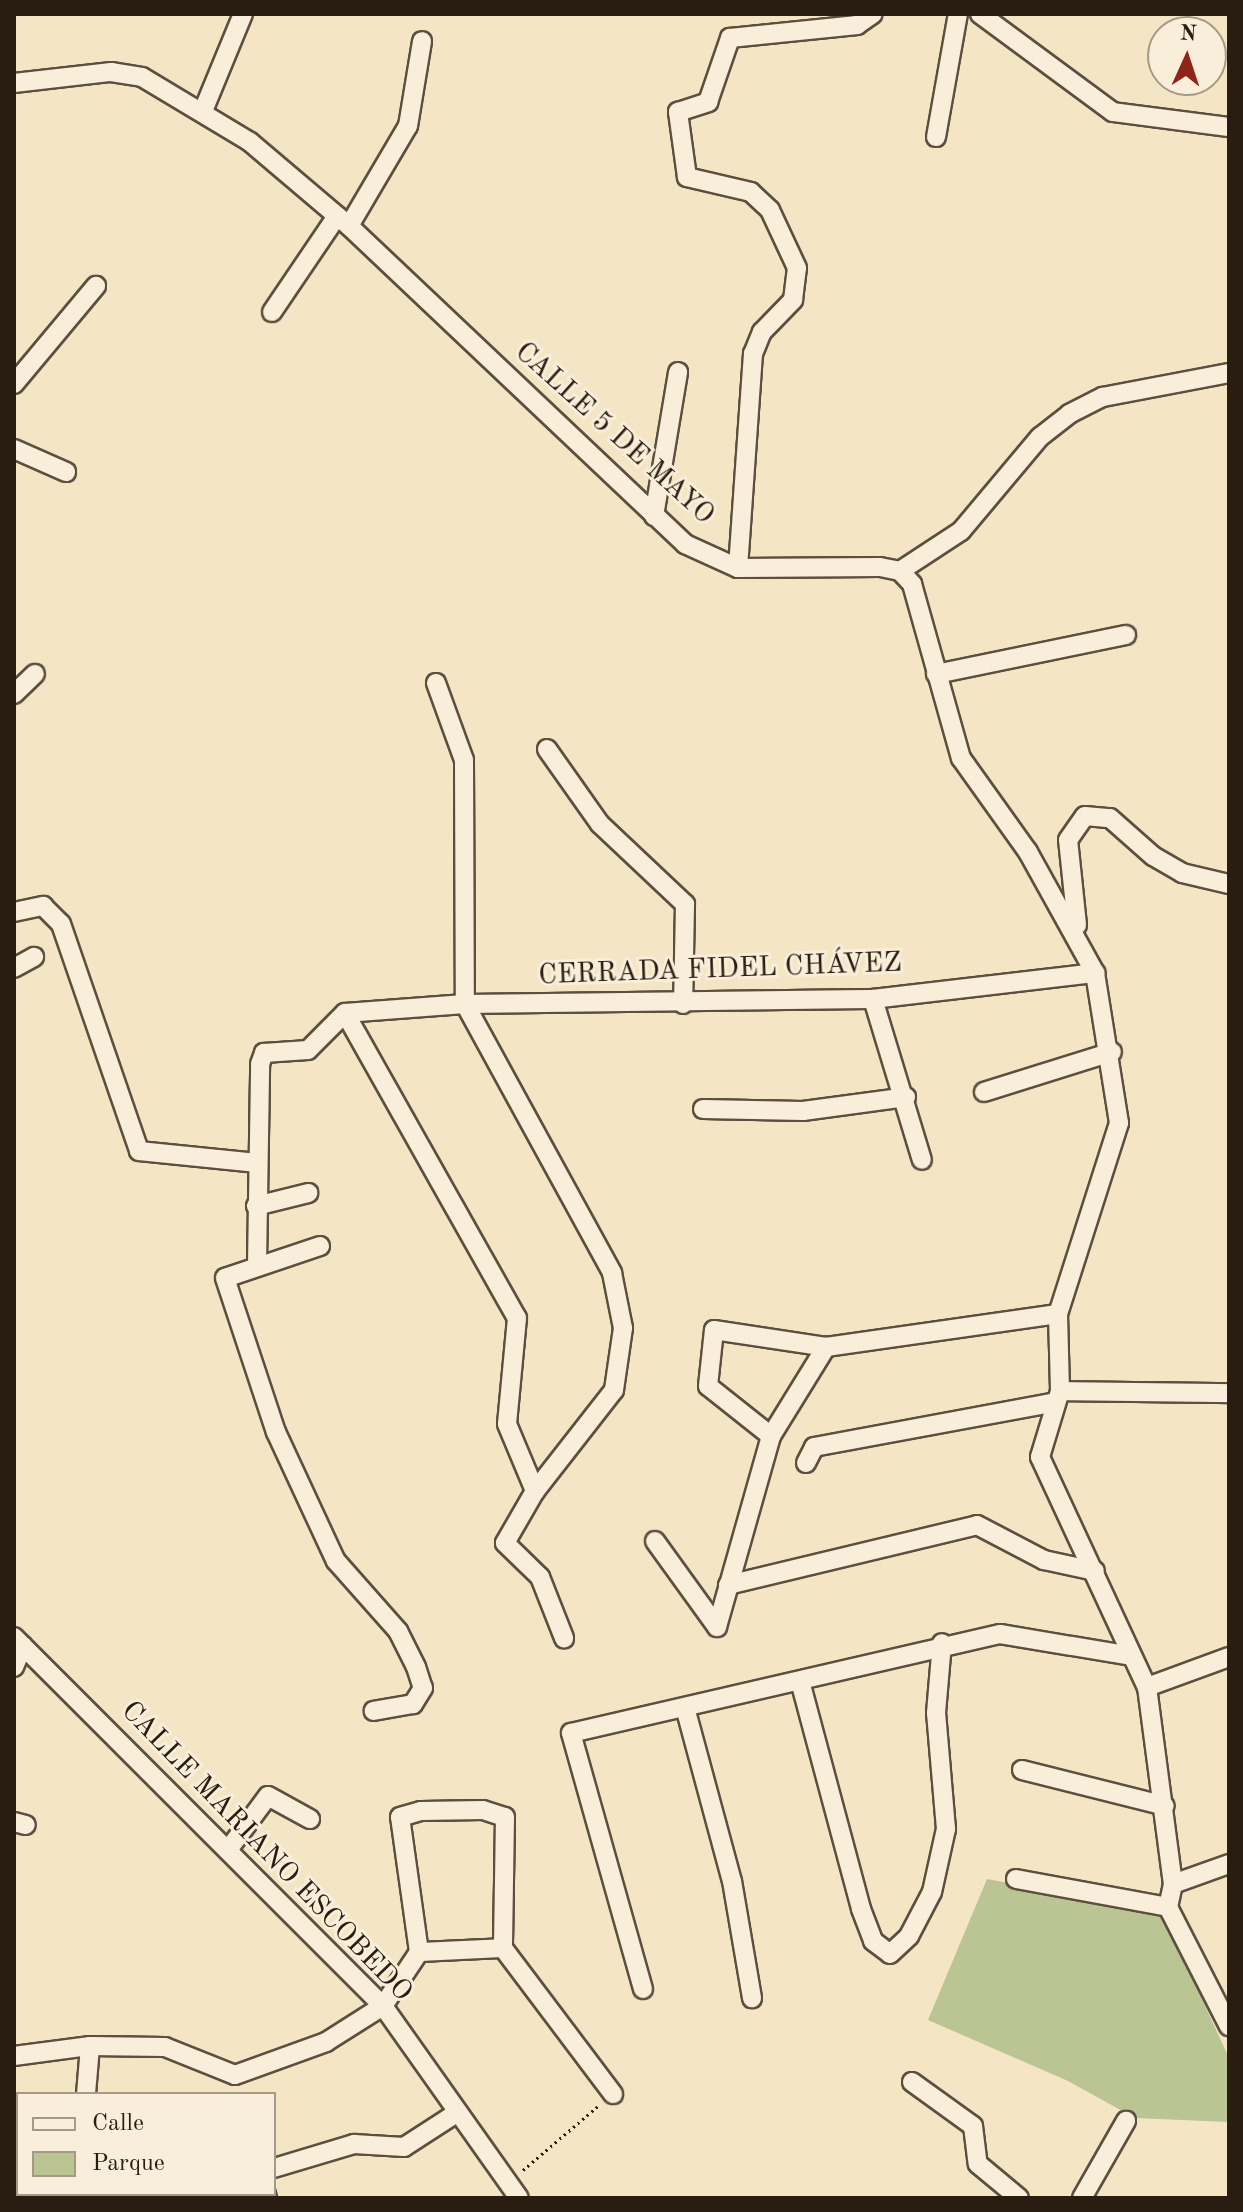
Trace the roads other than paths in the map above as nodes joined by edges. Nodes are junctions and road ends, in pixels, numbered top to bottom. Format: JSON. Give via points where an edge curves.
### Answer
{"nodes":[{"id":1,"x":243,"y":14,"type":"edge"},
{"id":2,"x":873,"y":14,"type":"edge"},
{"id":3,"x":958,"y":14,"type":"edge"},
{"id":4,"x":980,"y":14,"type":"edge"},
{"id":5,"x":422,"y":41,"type":"dead end"},
{"id":6,"x":14,"y":83,"type":"edge"},
{"id":7,"x":203,"y":111,"type":"junction"},
{"id":8,"x":1229,"y":127,"type":"edge"},
{"id":9,"x":936,"y":137,"type":"dead end"},
{"id":10,"x":343,"y":221,"type":"junction"},
{"id":11,"x":96,"y":286,"type":"dead end"},
{"id":12,"x":272,"y":312,"type":"dead end"},
{"id":13,"x":678,"y":372,"type":"dead end"},
{"id":14,"x":1229,"y":373,"type":"edge"},
{"id":15,"x":14,"y":384,"type":"edge"},
{"id":16,"x":14,"y":449,"type":"edge"},
{"id":17,"x":66,"y":472,"type":"dead end"},
{"id":18,"x":654,"y":516,"type":"junction"},
{"id":19,"x":738,"y":568,"type":"junction"},
{"id":20,"x":900,"y":571,"type":"junction"},
{"id":21,"x":1126,"y":635,"type":"dead end"},
{"id":22,"x":35,"y":674,"type":"dead end"},
{"id":23,"x":936,"y":674,"type":"junction"},
{"id":24,"x":436,"y":683,"type":"dead end"},
{"id":25,"x":14,"y":694,"type":"edge"},
{"id":26,"x":547,"y":749,"type":"dead end"},
{"id":27,"x":1229,"y":884,"type":"edge"},
{"id":28,"x":14,"y":912,"type":"edge"},
{"id":29,"x":1078,"y":933,"type":"junction"},
{"id":30,"x":34,"y":957,"type":"dead end"},
{"id":31,"x":14,"y":968,"type":"edge"},
{"id":32,"x":1095,"y":973,"type":"junction"},
{"id":33,"x":873,"y":999,"type":"junction"},
{"id":34,"x":465,"y":1004,"type":"junction"},
{"id":35,"x":683,"y":1004,"type":"junction"},
{"id":36,"x":345,"y":1013,"type":"junction"},
{"id":37,"x":1112,"y":1052,"type":"junction"},
{"id":38,"x":984,"y":1092,"type":"dead end"},
{"id":39,"x":906,"y":1097,"type":"junction"},
{"id":40,"x":703,"y":1109,"type":"dead end"},
{"id":41,"x":922,"y":1160,"type":"dead end"},
{"id":42,"x":257,"y":1163,"type":"junction"},
{"id":43,"x":308,"y":1193,"type":"dead end"},
{"id":44,"x":256,"y":1206,"type":"junction"},
{"id":45,"x":320,"y":1246,"type":"dead end"},
{"id":46,"x":257,"y":1265,"type":"junction"},
{"id":47,"x":1058,"y":1314,"type":"junction"},
{"id":48,"x":826,"y":1347,"type":"junction"},
{"id":49,"x":1229,"y":1393,"type":"edge"},
{"id":50,"x":1058,"y":1397,"type":"junction"},
{"id":51,"x":771,"y":1436,"type":"junction"},
{"id":52,"x":806,"y":1463,"type":"dead end"},
{"id":53,"x":535,"y":1491,"type":"junction"},
{"id":54,"x":655,"y":1541,"type":"dead end"},
{"id":55,"x":1095,"y":1571,"type":"junction"},
{"id":56,"x":728,"y":1585,"type":"junction"},
{"id":57,"x":564,"y":1638,"type":"dead end"},
{"id":58,"x":18,"y":1641,"type":"edge"},
{"id":59,"x":942,"y":1643,"type":"junction"},
{"id":60,"x":1131,"y":1656,"type":"junction"},
{"id":61,"x":1229,"y":1657,"type":"edge"},
{"id":62,"x":14,"y":1667,"type":"edge"},
{"id":63,"x":800,"y":1681,"type":"junction"},
{"id":64,"x":1147,"y":1687,"type":"junction"},
{"id":65,"x":374,"y":1711,"type":"dead end"},
{"id":66,"x":686,"y":1711,"type":"junction"},
{"id":67,"x":1022,"y":1770,"type":"dead end"},
{"id":68,"x":1165,"y":1806,"type":"junction"},
{"id":69,"x":310,"y":1819,"type":"dead end"},
{"id":70,"x":228,"y":1850,"type":"junction"},
{"id":71,"x":1229,"y":1864,"type":"edge"},
{"id":72,"x":1016,"y":1879,"type":"dead end"},
{"id":73,"x":1173,"y":1884,"type":"junction"},
{"id":74,"x":1168,"y":1907,"type":"junction"},
{"id":75,"x":503,"y":1948,"type":"junction"},
{"id":76,"x":419,"y":1952,"type":"junction"},
{"id":77,"x":643,"y":1989,"type":"dead end"},
{"id":78,"x":752,"y":1998,"type":"dead end"},
{"id":79,"x":383,"y":2006,"type":"junction"},
{"id":80,"x":1229,"y":2026,"type":"edge"},
{"id":81,"x":90,"y":2046,"type":"junction"},
{"id":82,"x":14,"y":2056,"type":"edge"},
{"id":83,"x":912,"y":2082,"type":"dead end"},
{"id":84,"x":86,"y":2092,"type":"edge"},
{"id":85,"x":613,"y":2094,"type":"road end"},
{"id":86,"x":458,"y":2112,"type":"junction"},
{"id":87,"x":1126,"y":2121,"type":"dead end"},
{"id":88,"x":276,"y":2167,"type":"edge"},
{"id":89,"x":513,"y":2190,"type":"edge"},
{"id":90,"x":1019,"y":2198,"type":"edge"},
{"id":91,"x":1082,"y":2198,"type":"edge"}],
"edges":[{"from":1,"to":7,"type":"street"},
{"from":2,"to":19,"type":"street","via":[[857,25],[730,38],[708,102],[678,112],[687,177],[751,192],[770,210],[797,268],[793,300],[762,332],[753,354]]},
{"from":3,"to":9,"type":"street"},
{"from":4,"to":8,"type":"street","via":[[1113,112]]},
{"from":5,"to":10,"type":"street","via":[[408,126]]},
{"from":6,"to":7,"type":"street","name":"CALLE 5 DE MAYO","via":[[111,72],[142,77]]},
{"from":7,"to":10,"type":"street","name":"CALLE 5 DE MAYO"},
{"from":10,"to":12,"type":"street"},
{"from":10,"to":18,"type":"street","name":"CALLE 5 DE MAYO"},
{"from":11,"to":15,"type":"street"},
{"from":13,"to":18,"type":"street"},
{"from":14,"to":20,"type":"street","via":[[1103,397],[1069,414],[1040,437],[961,531]]},
{"from":16,"to":17,"type":"street"},
{"from":18,"to":19,"type":"street","name":"CALLE 5 DE MAYO","via":[[685,544]]},
{"from":19,"to":20,"type":"street","name":"CALLE 5 DE MAYO"},
{"from":20,"to":23,"type":"street","via":[[912,584]]},
{"from":21,"to":23,"type":"street"},
{"from":22,"to":25,"type":"street"},
{"from":23,"to":29,"type":"street","via":[[961,758]]},
{"from":24,"to":34,"type":"street","via":[[464,760]]},
{"from":26,"to":35,"type":"street","via":[[600,824],[685,904]]},
{"from":27,"to":29,"type":"street","via":[[1182,873],[1153,856],[1110,818],[1085,816],[1068,840]]},
{"from":28,"to":42,"type":"street","via":[[43,906],[61,924],[139,1151]]},
{"from":29,"to":32,"type":"street"},
{"from":30,"to":31,"type":"street"},
{"from":32,"to":33,"type":"street","name":"CERRADA FIDEL CHÁVEZ"},
{"from":32,"to":37,"type":"street"},
{"from":33,"to":35,"type":"street","name":"CERRADA FIDEL CHÁVEZ"},
{"from":33,"to":39,"type":"street"},
{"from":34,"to":35,"type":"street","name":"CERRADA FIDEL CHÁVEZ"},
{"from":34,"to":36,"type":"street","name":"CERRADA FIDEL CHÁVEZ"},
{"from":34,"to":53,"type":"street","via":[[612,1273],[623,1328],[614,1390]]},
{"from":36,"to":42,"type":"street","via":[[308,1050],[264,1053]]},
{"from":36,"to":53,"type":"street","via":[[517,1318],[507,1424]]},
{"from":37,"to":38,"type":"street"},
{"from":37,"to":47,"type":"street","via":[[1119,1123]]},
{"from":39,"to":40,"type":"street","via":[[803,1111]]},
{"from":39,"to":41,"type":"street"},
{"from":42,"to":44,"type":"street"},
{"from":43,"to":44,"type":"street"},
{"from":44,"to":46,"type":"street"},
{"from":45,"to":46,"type":"street"},
{"from":46,"to":65,"type":"street","via":[[225,1278],[276,1432],[336,1561],[398,1631],[423,1688],[413,1704]]},
{"from":47,"to":48,"type":"street"},
{"from":47,"to":50,"type":"street"},
{"from":48,"to":51,"type":"street"},
{"from":48,"to":51,"type":"street","via":[[714,1330],[708,1386]]},
{"from":49,"to":50,"type":"street"},
{"from":50,"to":52,"type":"street","via":[[814,1447]]},
{"from":50,"to":55,"type":"street","via":[[1040,1457]]},
{"from":51,"to":56,"type":"street"},
{"from":53,"to":57,"type":"street","via":[[505,1543],[540,1577]]},
{"from":54,"to":56,"type":"street","via":[[717,1627]]},
{"from":55,"to":56,"type":"street","via":[[1044,1560],[977,1525]]},
{"from":55,"to":60,"type":"street"},
{"from":58,"to":62,"type":"street"},
{"from":58,"to":70,"type":"street","name":"CALLE MARIANO ESCOBEDO"},
{"from":59,"to":60,"type":"street","via":[[1000,1634]]},
{"from":59,"to":63,"type":"street"},
{"from":59,"to":63,"type":"street","via":[[936,1713],[946,1829],[932,1892],[909,1936],[890,1954],[873,1941],[861,1909]]},
{"from":60,"to":64,"type":"street"},
{"from":61,"to":64,"type":"street"},
{"from":63,"to":66,"type":"street"},
{"from":64,"to":68,"type":"street"},
{"from":66,"to":77,"type":"street","via":[[571,1733],[617,1913]]},
{"from":66,"to":78,"type":"street","via":[[732,1881]]},
{"from":67,"to":68,"type":"street"},
{"from":68,"to":73,"type":"street"},
{"from":69,"to":70,"type":"street","via":[[268,1796]]},
{"from":70,"to":79,"type":"street","name":"CALLE MARIANO ESCOBEDO"},
{"from":71,"to":73,"type":"street"},
{"from":72,"to":74,"type":"street"},
{"from":73,"to":74,"type":"street"},
{"from":74,"to":80,"type":"street"},
{"from":75,"to":76,"type":"street","name":"CALLE MARIANO ESCOBEDO"},
{"from":75,"to":76,"type":"street","via":[[505,1817],[483,1810],[400,1817]]},
{"from":75,"to":85,"type":"street"},
{"from":76,"to":79,"type":"street"},
{"from":79,"to":81,"type":"street","via":[[326,2042],[235,2075],[165,2047]]},
{"from":79,"to":86,"type":"street","name":"CALLE MARIANO ESCOBEDO"},
{"from":81,"to":82,"type":"street"},
{"from":81,"to":84,"type":"street"},
{"from":83,"to":90,"type":"street","via":[[973,2126],[978,2164]]},
{"from":86,"to":88,"type":"street","via":[[404,2147],[354,2144]]},
{"from":86,"to":89,"type":"street","name":"CALLE MARIANO ESCOBEDO"},
{"from":87,"to":91,"type":"street"}]}
